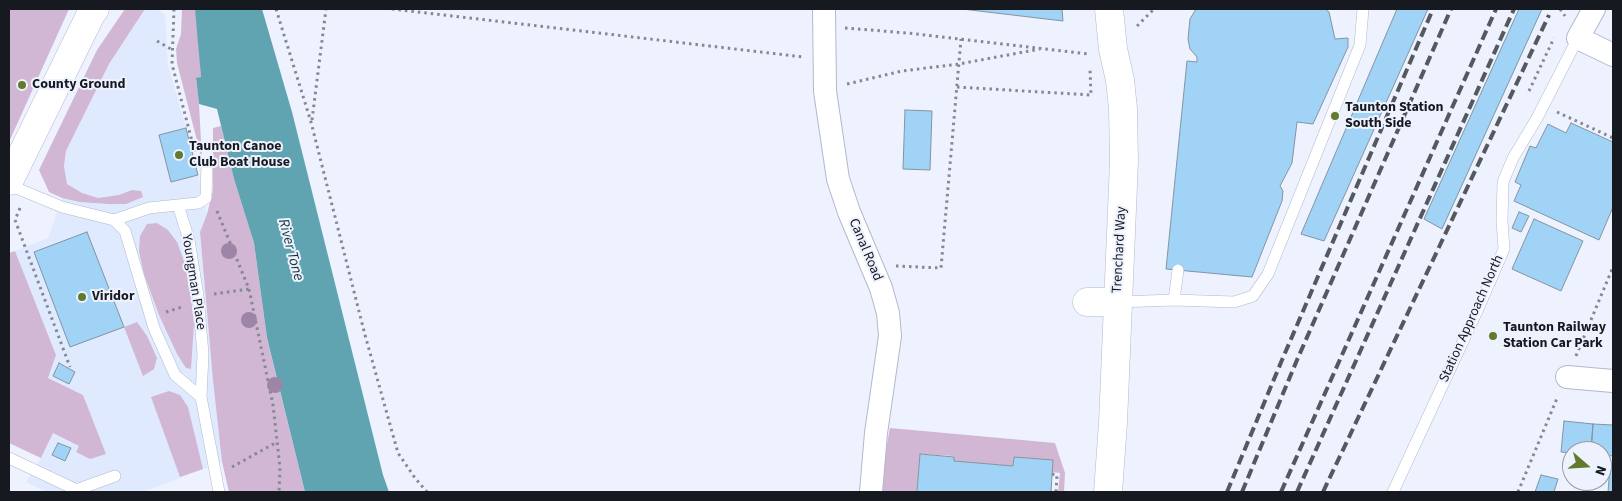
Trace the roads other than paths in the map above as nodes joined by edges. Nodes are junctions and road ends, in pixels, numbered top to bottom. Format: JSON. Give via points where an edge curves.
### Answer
{"nodes":[{"id":1,"x":95,"y":9,"type":"edge"},
{"id":2,"x":824,"y":9,"type":"edge"},
{"id":3,"x":1109,"y":9,"type":"edge"},
{"id":4,"x":1363,"y":9,"type":"edge"},
{"id":5,"x":1594,"y":9,"type":"edge"},
{"id":6,"x":1578,"y":38,"type":"junction"},
{"id":7,"x":1613,"y":55,"type":"edge"},
{"id":8,"x":202,"y":162,"type":"road end"},
{"id":9,"x":9,"y":185,"type":"edge"},
{"id":10,"x":18,"y":187,"type":"edge"},
{"id":11,"x":178,"y":205,"type":"junction"},
{"id":12,"x":114,"y":220,"type":"junction"},
{"id":13,"x":1178,"y":270,"type":"dead end"},
{"id":14,"x":1174,"y":300,"type":"junction"},
{"id":15,"x":1087,"y":302,"type":"dead end"},
{"id":16,"x":1117,"y":302,"type":"junction"},
{"id":17,"x":1566,"y":377,"type":"dead end"},
{"id":18,"x":1613,"y":381,"type":"edge"},
{"id":19,"x":201,"y":397,"type":"junction"},
{"id":20,"x":9,"y":458,"type":"edge"},
{"id":21,"x":115,"y":476,"type":"dead end"},
{"id":22,"x":79,"y":491,"type":"edge"},
{"id":23,"x":219,"y":492,"type":"edge"},
{"id":24,"x":871,"y":492,"type":"edge"},
{"id":25,"x":1108,"y":492,"type":"edge"},
{"id":26,"x":1393,"y":492,"type":"edge"}],
"edges":[{"from":1,"to":10,"type":"main road"},
{"from":2,"to":24,"type":"street","name":"Canal Road","via":[[825,92],[838,179],[888,313],[890,336]]},
{"from":3,"to":16,"type":"main road","name":"Trenchard Way","via":[[1101,51],[1120,80],[1123,109],[1124,161]]},
{"from":4,"to":14,"type":"lane","via":[[1360,45],[1268,274],[1253,296],[1234,302]]},
{"from":5,"to":6,"type":"street","name":"Station Approach North"},
{"from":6,"to":7,"type":"street"},
{"from":6,"to":26,"type":"lane","name":"Station Approach North","via":[[1503,182],[1504,249]]},
{"from":8,"to":11,"type":"lane","via":[[206,198],[198,203]]},
{"from":9,"to":10,"type":"lane"},
{"from":10,"to":12,"type":"lane","via":[[62,207]]},
{"from":11,"to":12,"type":"lane","via":[[149,208]]},
{"from":11,"to":19,"type":"lane","name":"Youngman Place","via":[[189,240],[199,298],[203,354]]},
{"from":12,"to":19,"type":"lane","via":[[125,232],[151,318],[174,375]]},
{"from":13,"to":14,"type":"lane"},
{"from":14,"to":16,"type":"lane"},
{"from":15,"to":16,"type":"main road"},
{"from":16,"to":25,"type":"main road","name":"Trenchard Way"},
{"from":17,"to":18,"type":"street"},
{"from":19,"to":23,"type":"lane","name":"Youngman Place"},
{"from":20,"to":22,"type":"lane"},
{"from":21,"to":22,"type":"lane"}]}
